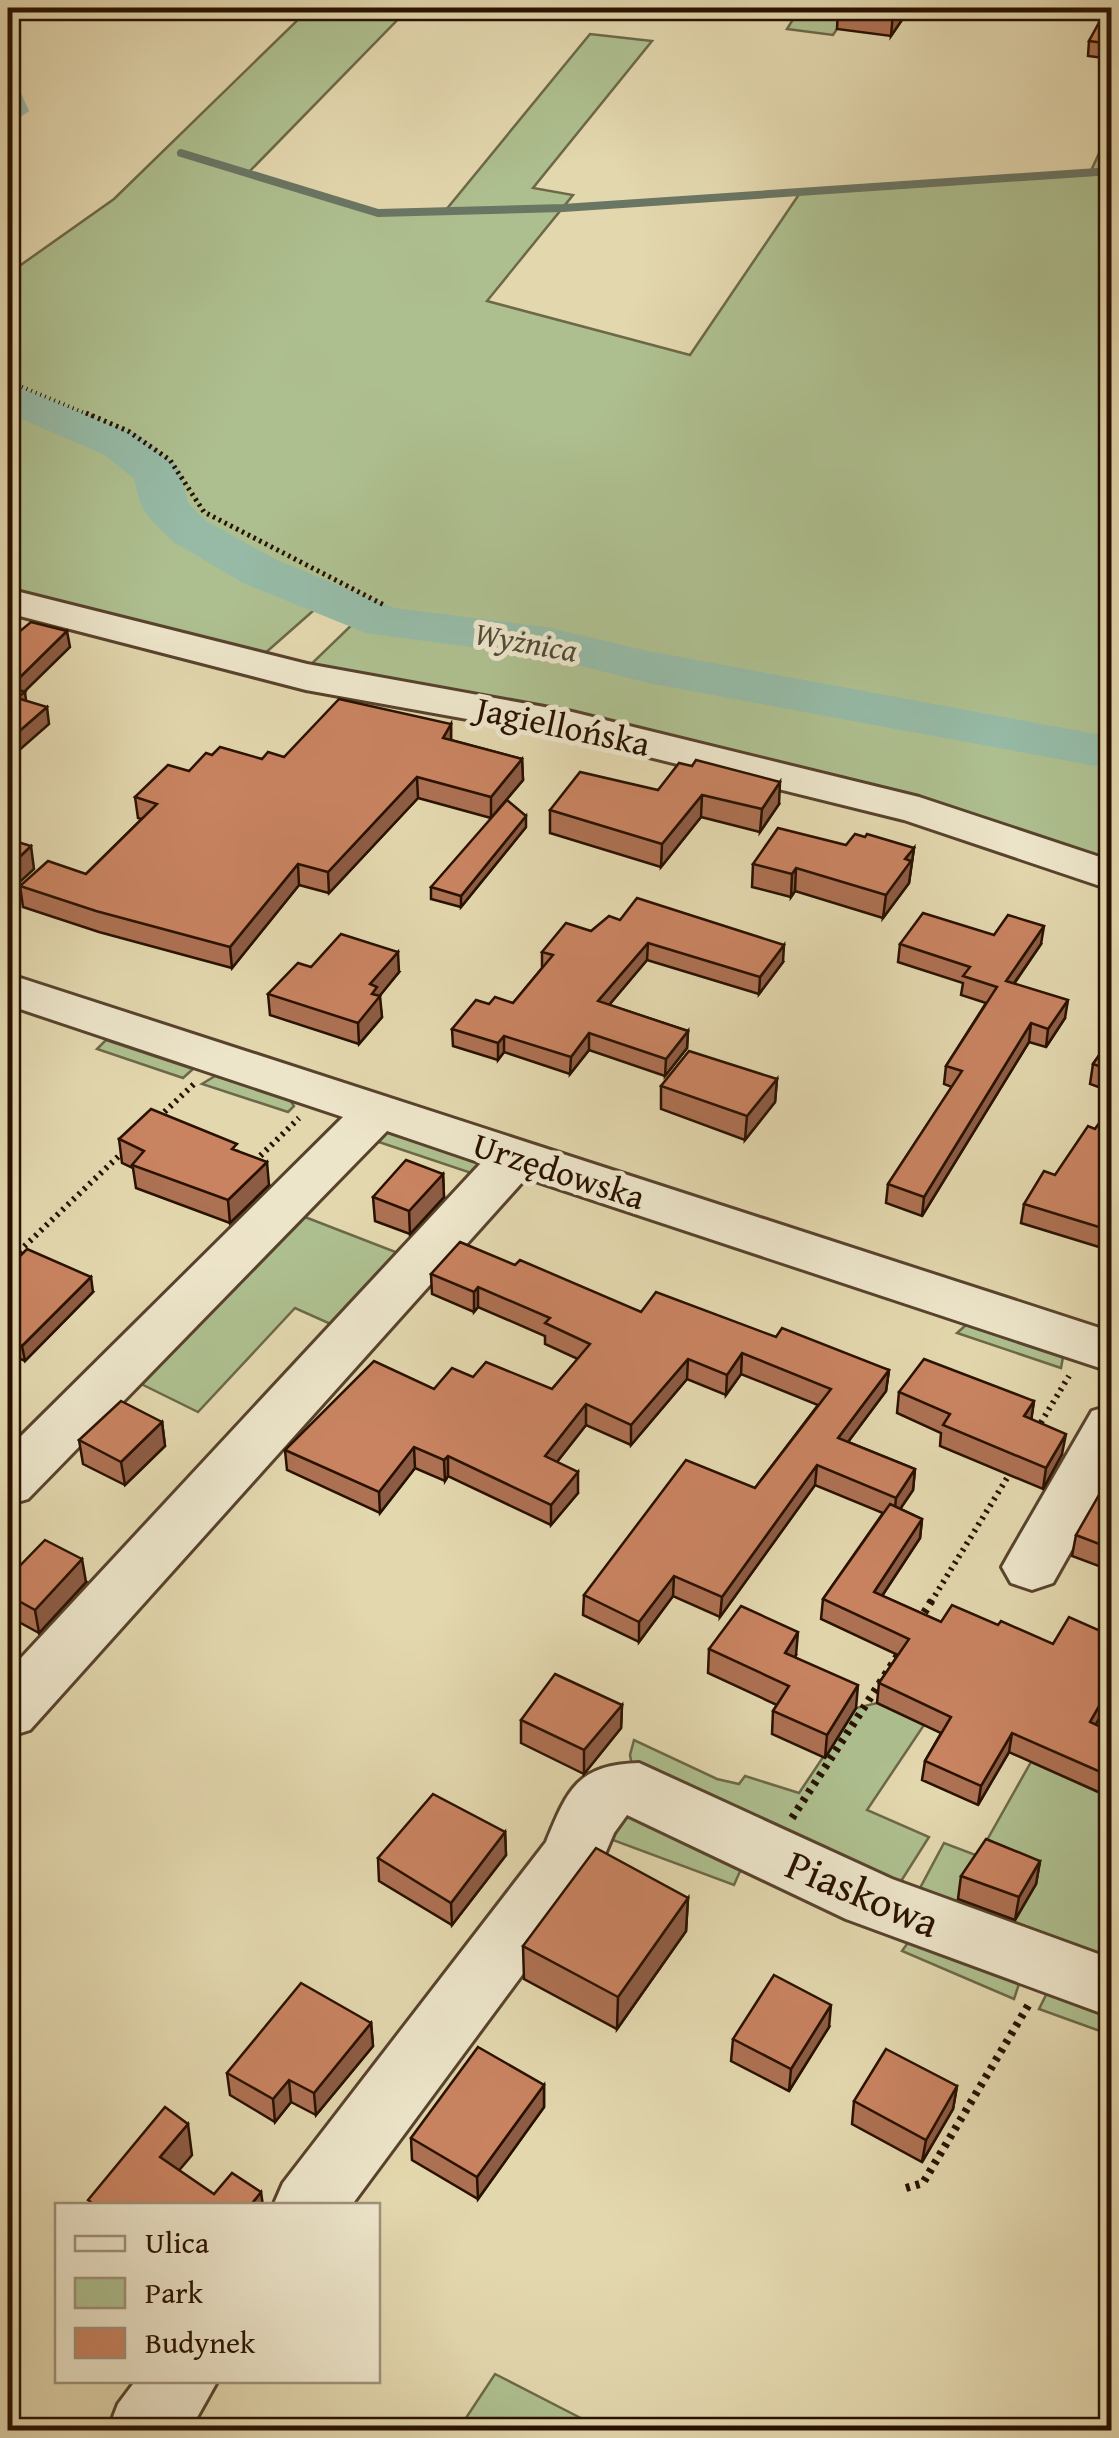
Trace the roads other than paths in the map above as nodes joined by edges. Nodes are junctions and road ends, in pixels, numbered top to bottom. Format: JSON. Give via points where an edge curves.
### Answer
{"nodes":[{"id":1,"x":8,"y":601,"type":"edge"},
{"id":2,"x":1112,"y":876,"type":"edge"},
{"id":3,"x":8,"y":989,"type":"edge"},
{"id":4,"x":378,"y":1110,"type":"junction"},
{"id":5,"x":516,"y":1157,"type":"junction"},
{"id":6,"x":1099,"y":1348,"type":"edge"},
{"id":7,"x":1112,"y":1426,"type":"edge"},
{"id":8,"x":8,"y":1484,"type":"edge"},
{"id":9,"x":1032,"y":1566,"type":"dead end"},
{"id":10,"x":8,"y":1712,"type":"edge"},
{"id":11,"x":1112,"y":1988,"type":"edge"},
{"id":12,"x":310,"y":2203,"type":"edge"},
{"id":13,"x":180,"y":2383,"type":"edge"},
{"id":14,"x":145,"y":2430,"type":"edge"}],
"edges":[{"from":1,"to":2,"type":"street","name":"Jagiellońska","via":[[306,678],[572,725],[918,810]]},
{"from":3,"to":4,"type":"street","name":"Urzędowska"},
{"from":4,"to":5,"type":"street","name":"Urzędowska"},
{"from":4,"to":8,"type":"street"},
{"from":5,"to":6,"type":"street","name":"Urzędowska"},
{"from":5,"to":10,"type":"street"},
{"from":7,"to":9,"type":"street"},
{"from":11,"to":12,"type":"street","name":"Piaskowa","via":[[869,1899],[640,1790],[604,1804],[573,1856]]},
{"from":13,"to":14,"type":"street"}]}
